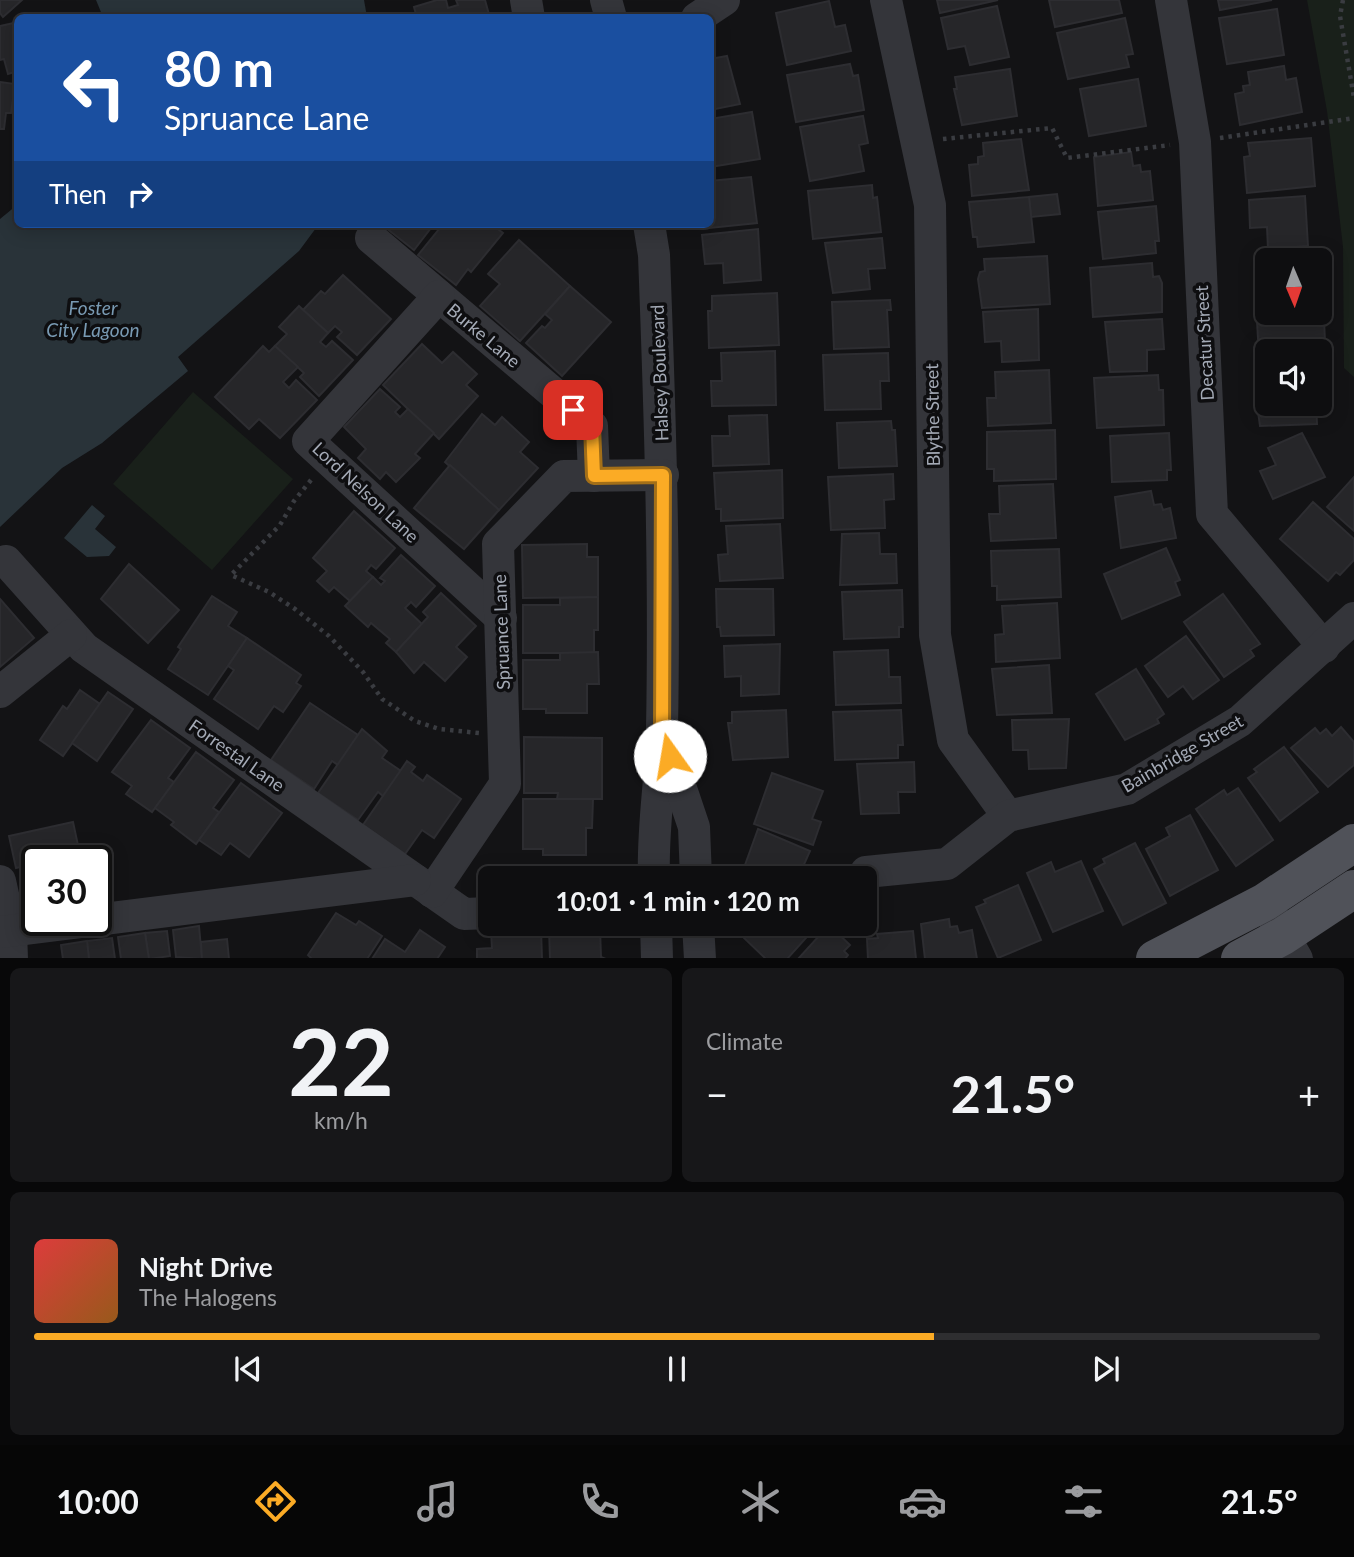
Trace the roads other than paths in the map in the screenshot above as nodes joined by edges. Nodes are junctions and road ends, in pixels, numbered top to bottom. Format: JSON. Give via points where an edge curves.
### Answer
{"nodes":[{"id":1,"x":724,"y":0,"type":"edge"},
{"id":2,"x":886,"y":0,"type":"edge"},
{"id":3,"x":1171,"y":0,"type":"edge"},
{"id":4,"x":703,"y":14,"type":"edge"},
{"id":5,"x":650,"y":228,"type":"edge"},
{"id":6,"x":370,"y":238,"type":"dead end"},
{"id":7,"x":439,"y":296,"type":"junction"},
{"id":8,"x":663,"y":475,"type":"junction"},
{"id":9,"x":594,"y":476,"type":"junction"},
{"id":10,"x":6,"y":561,"type":"dead end"},
{"id":11,"x":501,"y":618,"type":"junction"},
{"id":12,"x":1354,"y":618,"type":"edge"},
{"id":13,"x":71,"y":635,"type":"junction"},
{"id":14,"x":1324,"y":647,"type":"junction"},
{"id":15,"x":0,"y":692,"type":"edge"},
{"id":16,"x":662,"y":733,"type":"junction"},
{"id":17,"x":1008,"y":816,"type":"junction"},
{"id":18,"x":1354,"y":842,"type":"edge"},
{"id":19,"x":654,"y":866,"type":"edge"},
{"id":20,"x":696,"y":866,"type":"edge"},
{"id":21,"x":877,"y":871,"type":"edge"},
{"id":22,"x":0,"y":881,"type":"edge"},
{"id":23,"x":423,"y":886,"type":"junction"},
{"id":24,"x":1354,"y":889,"type":"edge"},
{"id":25,"x":1265,"y":902,"type":"junction"},
{"id":26,"x":478,"y":913,"type":"edge"},
{"id":27,"x":112,"y":918,"type":"edge"},
{"id":28,"x":26,"y":936,"type":"edge"},
{"id":29,"x":656,"y":936,"type":"edge"},
{"id":30,"x":699,"y":936,"type":"edge"},
{"id":31,"x":8,"y":940,"type":"edge"},
{"id":32,"x":1290,"y":947,"type":"edge"},
{"id":33,"x":657,"y":958,"type":"edge"},
{"id":34,"x":700,"y":958,"type":"edge"},
{"id":35,"x":1155,"y":958,"type":"edge"},
{"id":36,"x":1240,"y":958,"type":"edge"}],
"edges":[{"from":1,"to":4,"type":"street"},
{"from":2,"to":17,"type":"street","name":"Blythe Street","via":[[930,205],[935,635],[953,740]]},
{"from":3,"to":14,"type":"street","name":"Decatur Street","via":[[1195,142],[1212,514]]},
{"from":5,"to":8,"type":"street","name":"Halsey Boulevard"},
{"from":6,"to":7,"type":"street","name":"Burke Lane"},
{"from":7,"to":9,"type":"street","name":"Burke Lane","via":[[592,426]]},
{"from":7,"to":11,"type":"street","name":"Lord Nelson Lane","via":[[309,441]]},
{"from":8,"to":9,"type":"street","name":"Spruance Lane"},
{"from":8,"to":16,"type":"street","name":"Halsey Boulevard"},
{"from":9,"to":11,"type":"street","name":"Spruance Lane","via":[[564,476],[498,544]]},
{"from":10,"to":13,"type":"street","name":"Forrestal Lane"},
{"from":11,"to":23,"type":"street","name":"Spruance Lane","via":[[505,784]]},
{"from":12,"to":14,"type":"street","name":"Bainbridge Street"},
{"from":13,"to":15,"type":"street"},
{"from":13,"to":23,"type":"street","name":"Forrestal Lane"},
{"from":14,"to":17,"type":"street","name":"Bainbridge Street","via":[[1240,721],[1127,789]]},
{"from":16,"to":19,"type":"street","name":"Halsey Boulevard"},
{"from":16,"to":20,"type":"street","name":"Halsey Boulevard","via":[[694,827]]},
{"from":17,"to":21,"type":"street","name":"Bainbridge Street","via":[[947,864]]},
{"from":18,"to":25,"type":"main road"},
{"from":22,"to":31,"type":"street"},
{"from":23,"to":26,"type":"street","name":"Forrestal Lane","via":[[464,914]]},
{"from":23,"to":27,"type":"street"},
{"from":24,"to":32,"type":"main road"},
{"from":25,"to":32,"type":"street"},
{"from":25,"to":35,"type":"main road"},
{"from":28,"to":31,"type":"street"},
{"from":29,"to":33,"type":"street"},
{"from":30,"to":34,"type":"street"},
{"from":32,"to":36,"type":"main road"}]}
